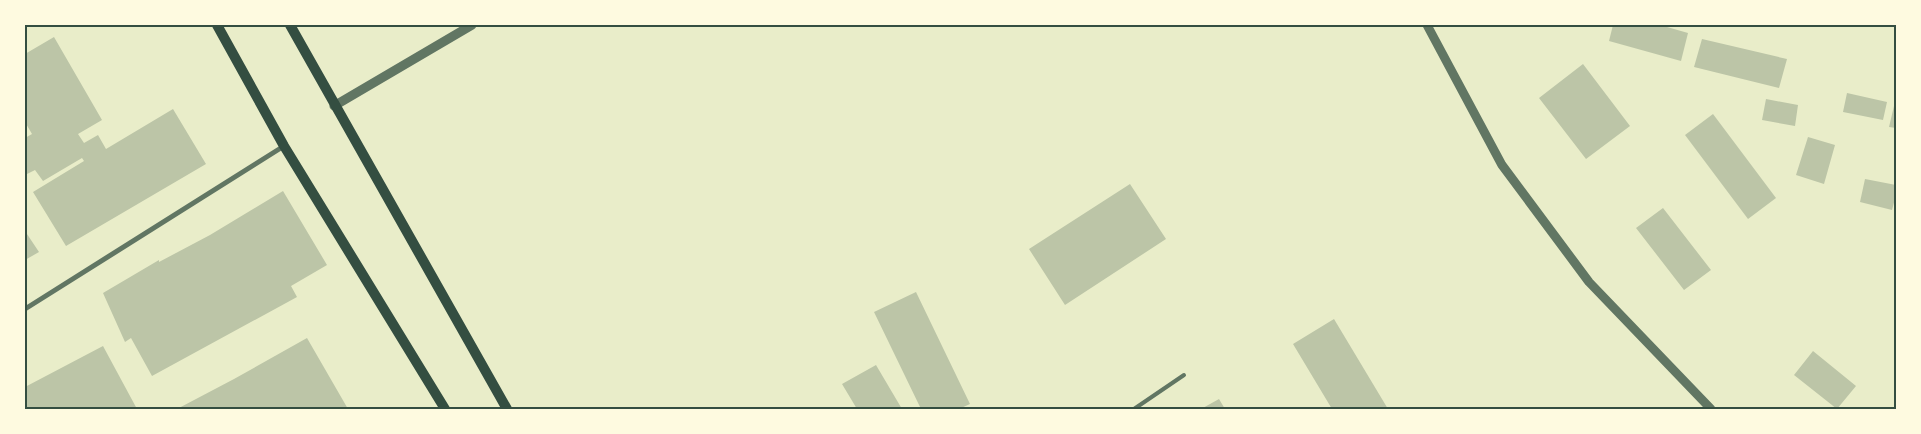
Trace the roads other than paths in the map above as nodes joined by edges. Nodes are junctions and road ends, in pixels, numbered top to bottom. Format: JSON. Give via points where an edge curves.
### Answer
{"nodes":[{"id":1,"x":217,"y":25,"type":"edge"},
{"id":2,"x":290,"y":25,"type":"edge"},
{"id":3,"x":472,"y":25,"type":"edge"},
{"id":4,"x":1427,"y":25,"type":"edge"},
{"id":5,"x":334,"y":106,"type":"junction"},
{"id":6,"x":284,"y":146,"type":"junction"},
{"id":7,"x":25,"y":309,"type":"edge"},
{"id":8,"x":1184,"y":375,"type":"dead end"},
{"id":9,"x":444,"y":409,"type":"edge"},
{"id":10,"x":507,"y":409,"type":"edge"},
{"id":11,"x":1134,"y":409,"type":"edge"},
{"id":12,"x":1711,"y":409,"type":"edge"}],
"edges":[{"from":1,"to":6,"type":"main road"},
{"from":2,"to":5,"type":"main road"},
{"from":3,"to":5,"type":"street"},
{"from":4,"to":12,"type":"street","via":[[1502,165],[1589,282]]},
{"from":5,"to":10,"type":"main road"},
{"from":6,"to":7,"type":"street"},
{"from":6,"to":9,"type":"main road"},
{"from":8,"to":11,"type":"lane"}]}
